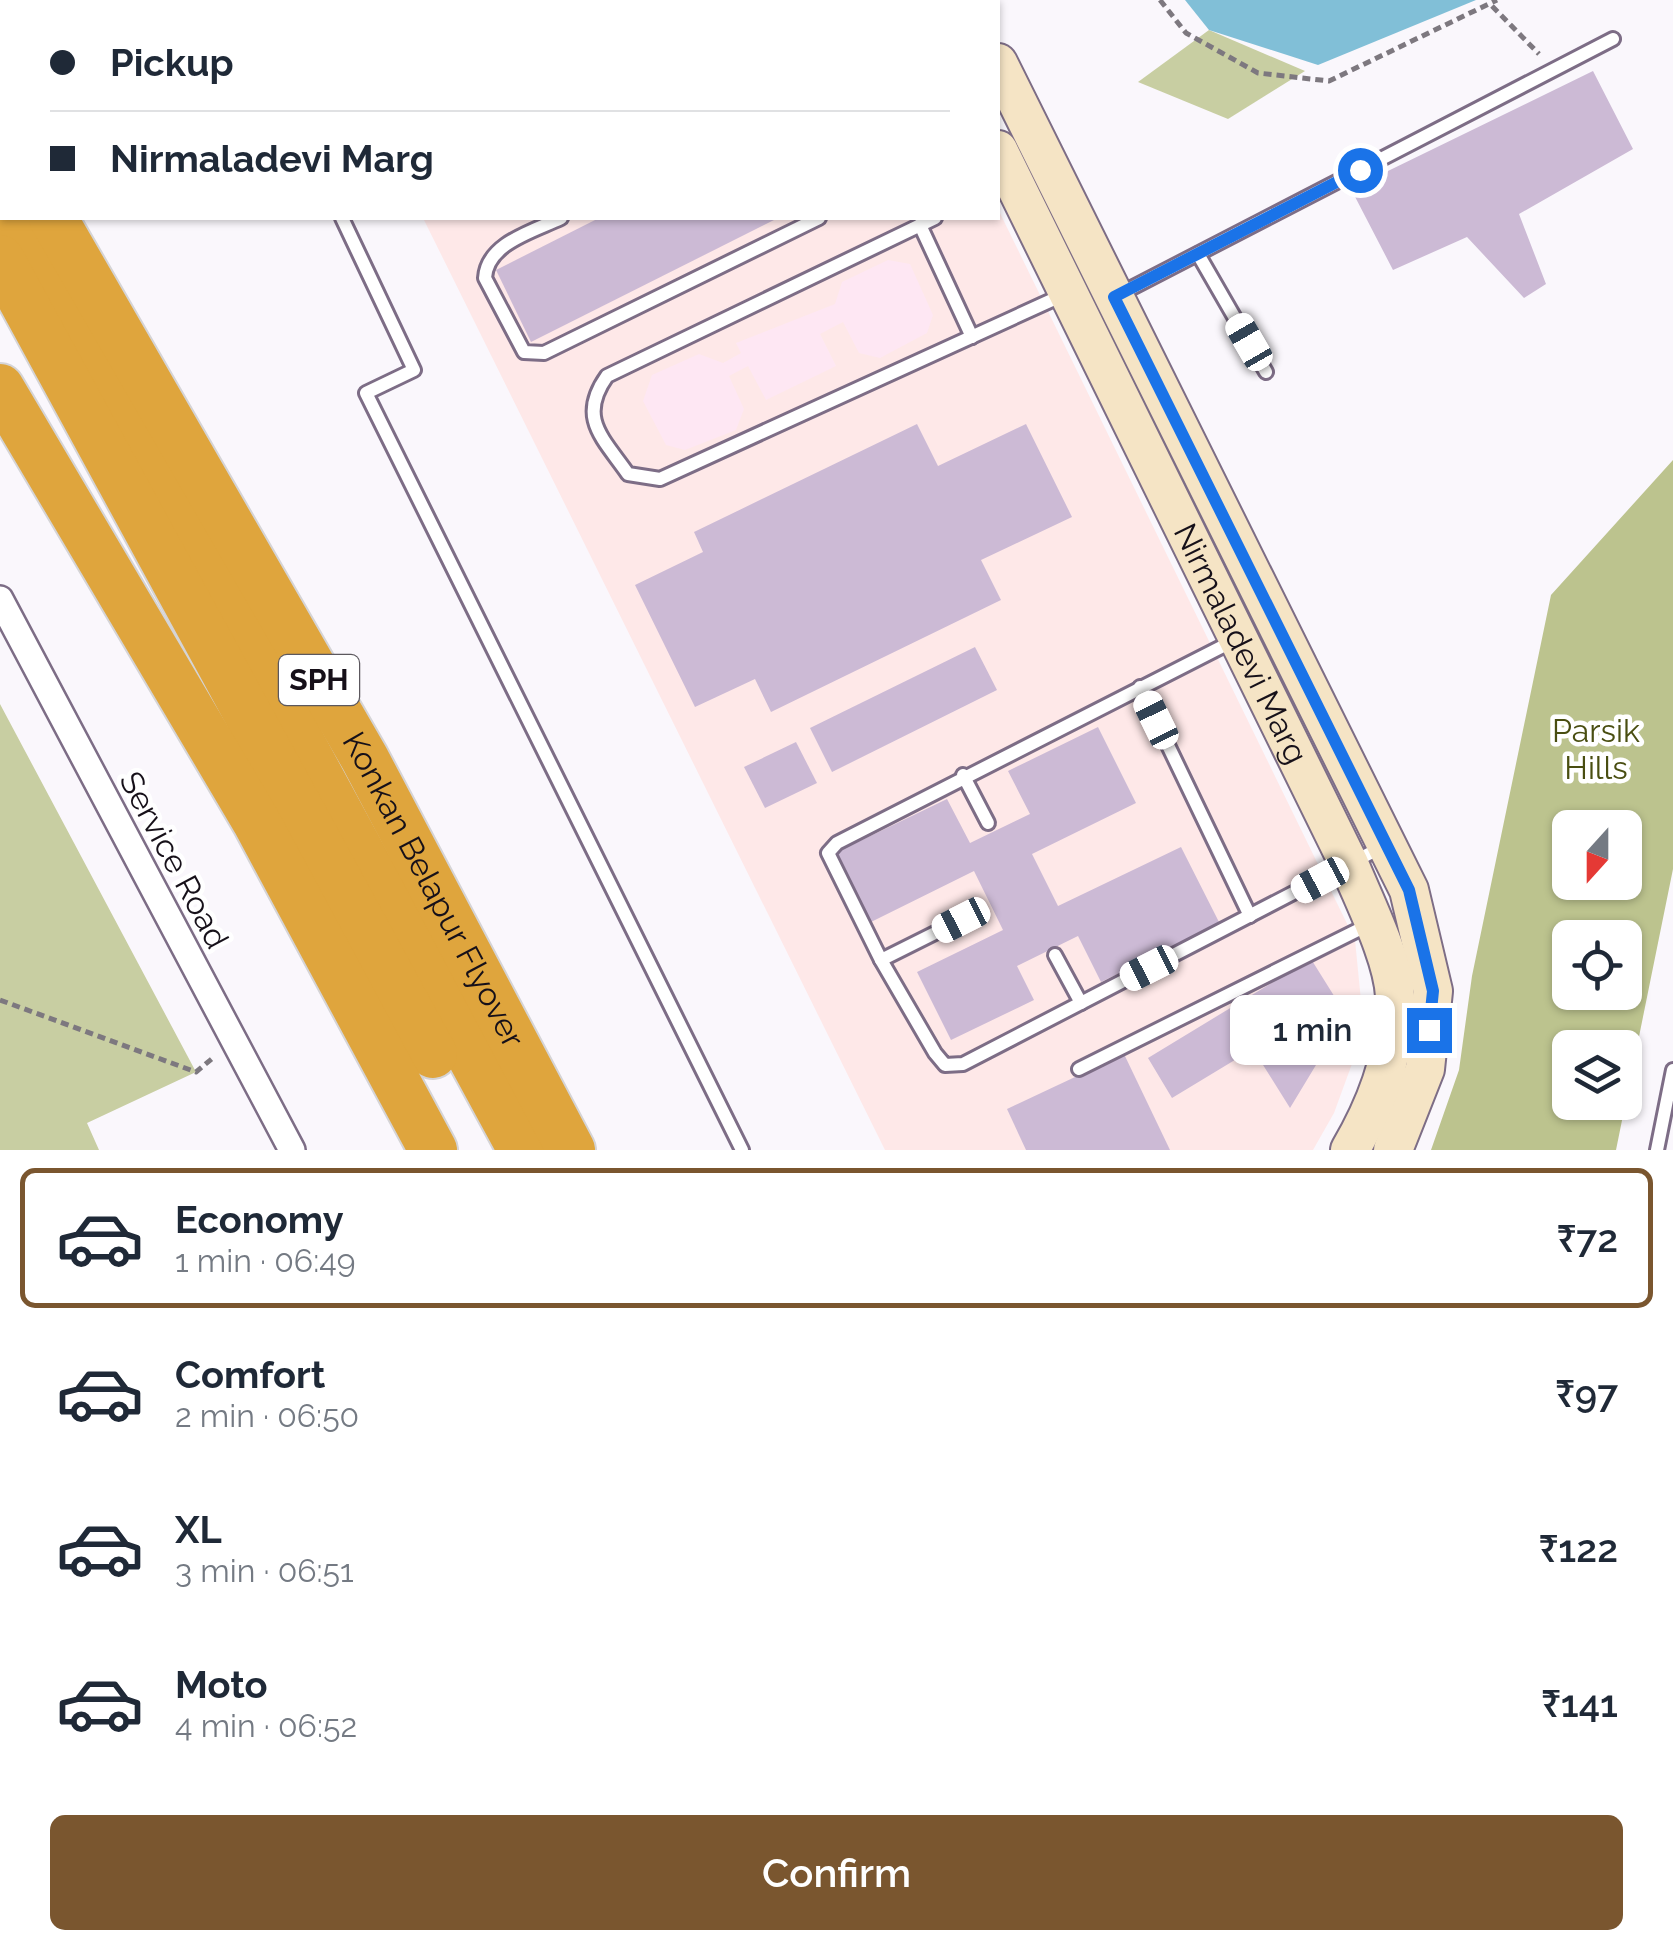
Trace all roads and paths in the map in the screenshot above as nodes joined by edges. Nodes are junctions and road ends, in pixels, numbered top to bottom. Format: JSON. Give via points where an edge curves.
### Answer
{"nodes":[{"id":1,"x":1160,"y":0,"type":"edge"},
{"id":2,"x":1494,"y":3,"type":"edge"},
{"id":3,"x":1613,"y":39,"type":"dead end"},
{"id":4,"x":1000,"y":67,"type":"edge"},
{"id":5,"x":1555,"y":70,"type":"junction"},
{"id":6,"x":1003,"y":173,"type":"edge"},
{"id":7,"x":17,"y":220,"type":"edge"},
{"id":8,"x":50,"y":220,"type":"edge"},
{"id":9,"x":51,"y":220,"type":"edge"},
{"id":10,"x":343,"y":220,"type":"edge"},
{"id":11,"x":558,"y":220,"type":"edge"},
{"id":12,"x":815,"y":220,"type":"edge"},
{"id":13,"x":931,"y":220,"type":"edge"},
{"id":14,"x":920,"y":225,"type":"junction"},
{"id":15,"x":1198,"y":254,"type":"junction"},
{"id":16,"x":0,"y":259,"type":"edge"},
{"id":17,"x":59,"y":295,"type":"junction"},
{"id":18,"x":1114,"y":297,"type":"junction"},
{"id":19,"x":1073,"y":303,"type":"junction"},
{"id":20,"x":972,"y":336,"type":"junction"},
{"id":21,"x":1266,"y":372,"type":"dead end"},
{"id":22,"x":0,"y":388,"type":"edge"},
{"id":23,"x":0,"y":599,"type":"edge"},
{"id":24,"x":1238,"y":638,"type":"junction"},
{"id":25,"x":1140,"y":687,"type":"junction"},
{"id":26,"x":963,"y":775,"type":"junction"},
{"id":27,"x":988,"y":823,"type":"dead end"},
{"id":28,"x":1386,"y":845,"type":"junction"},
{"id":29,"x":1350,"y":864,"type":"junction"},
{"id":30,"x":1250,"y":916,"type":"junction"},
{"id":31,"x":961,"y":920,"type":"dead end"},
{"id":32,"x":1373,"y":923,"type":"junction"},
{"id":33,"x":1055,"y":955,"type":"dead end"},
{"id":34,"x":880,"y":960,"type":"junction"},
{"id":35,"x":0,"y":1000,"type":"edge"},
{"id":36,"x":1081,"y":1003,"type":"junction"},
{"id":37,"x":233,"y":1041,"type":"junction"},
{"id":38,"x":1079,"y":1069,"type":"dead end"},
{"id":39,"x":1673,"y":1070,"type":"edge"},
{"id":40,"x":292,"y":1150,"type":"edge"},
{"id":41,"x":433,"y":1150,"type":"edge"},
{"id":42,"x":485,"y":1150,"type":"edge"},
{"id":43,"x":522,"y":1150,"type":"edge"},
{"id":44,"x":571,"y":1150,"type":"edge"},
{"id":45,"x":742,"y":1150,"type":"edge"},
{"id":46,"x":1350,"y":1150,"type":"edge"},
{"id":47,"x":1394,"y":1150,"type":"edge"},
{"id":48,"x":1657,"y":1150,"type":"edge"}],
"edges":[{"from":1,"to":2,"type":"path","via":[[1186,32],[1258,72],[1329,81]]},
{"from":2,"to":5,"type":"path"},
{"from":3,"to":5,"type":"lane"},
{"from":4,"to":18,"type":"main road","name":"Nirmaladevi Marg"},
{"from":5,"to":15,"type":"lane"},
{"from":6,"to":19,"type":"main road","name":"Nirmaladevi Marg"},
{"from":7,"to":17,"type":"highway"},
{"from":8,"to":17,"type":"highway"},
{"from":9,"to":44,"type":"highway","name":"Konkan Belapur Flyover","number":"SPH","via":[[365,759]]},
{"from":10,"to":45,"type":"lane","via":[[414,370],[366,393]]},
{"from":11,"to":12,"type":"lane","via":[[498,250],[485,268],[524,352],[544,353]]},
{"from":13,"to":14,"type":"lane"},
{"from":14,"to":20,"type":"lane"},
{"from":14,"to":20,"type":"lane","via":[[607,376],[592,403],[594,423],[628,474],[660,478]]},
{"from":15,"to":18,"type":"lane"},
{"from":15,"to":21,"type":"lane"},
{"from":16,"to":42,"type":"highway"},
{"from":17,"to":43,"type":"highway"},
{"from":18,"to":19,"type":"lane"},
{"from":18,"to":28,"type":"main road","name":"Nirmaladevi Marg"},
{"from":19,"to":20,"type":"lane"},
{"from":19,"to":24,"type":"main road","name":"Nirmaladevi Marg"},
{"from":22,"to":41,"type":"highway","via":[[256,821]]},
{"from":23,"to":37,"type":"street","name":"Service Road"},
{"from":24,"to":25,"type":"lane"},
{"from":24,"to":29,"type":"main road","name":"Nirmaladevi Marg"},
{"from":25,"to":26,"type":"lane"},
{"from":25,"to":30,"type":"lane"},
{"from":26,"to":27,"type":"lane"},
{"from":26,"to":34,"type":"lane","via":[[837,842],[828,853]]},
{"from":28,"to":29,"type":"lane"},
{"from":28,"to":47,"type":"main road","name":"Nirmaladevi Marg","via":[[1409,890],[1433,991],[1425,1069]]},
{"from":29,"to":30,"type":"lane"},
{"from":29,"to":32,"type":"main road","name":"Nirmaladevi Marg"},
{"from":30,"to":36,"type":"lane"},
{"from":31,"to":34,"type":"lane"},
{"from":32,"to":38,"type":"lane"},
{"from":32,"to":46,"type":"main road","name":"Nirmaladevi Marg","via":[[1395,994],[1390,1044],[1366,1122]]},
{"from":33,"to":36,"type":"lane"},
{"from":34,"to":36,"type":"lane","via":[[945,1064],[963,1064]]},
{"from":35,"to":37,"type":"path","via":[[196,1072]]},
{"from":37,"to":40,"type":"street","name":"Service Road"},
{"from":39,"to":48,"type":"lane"}]}
